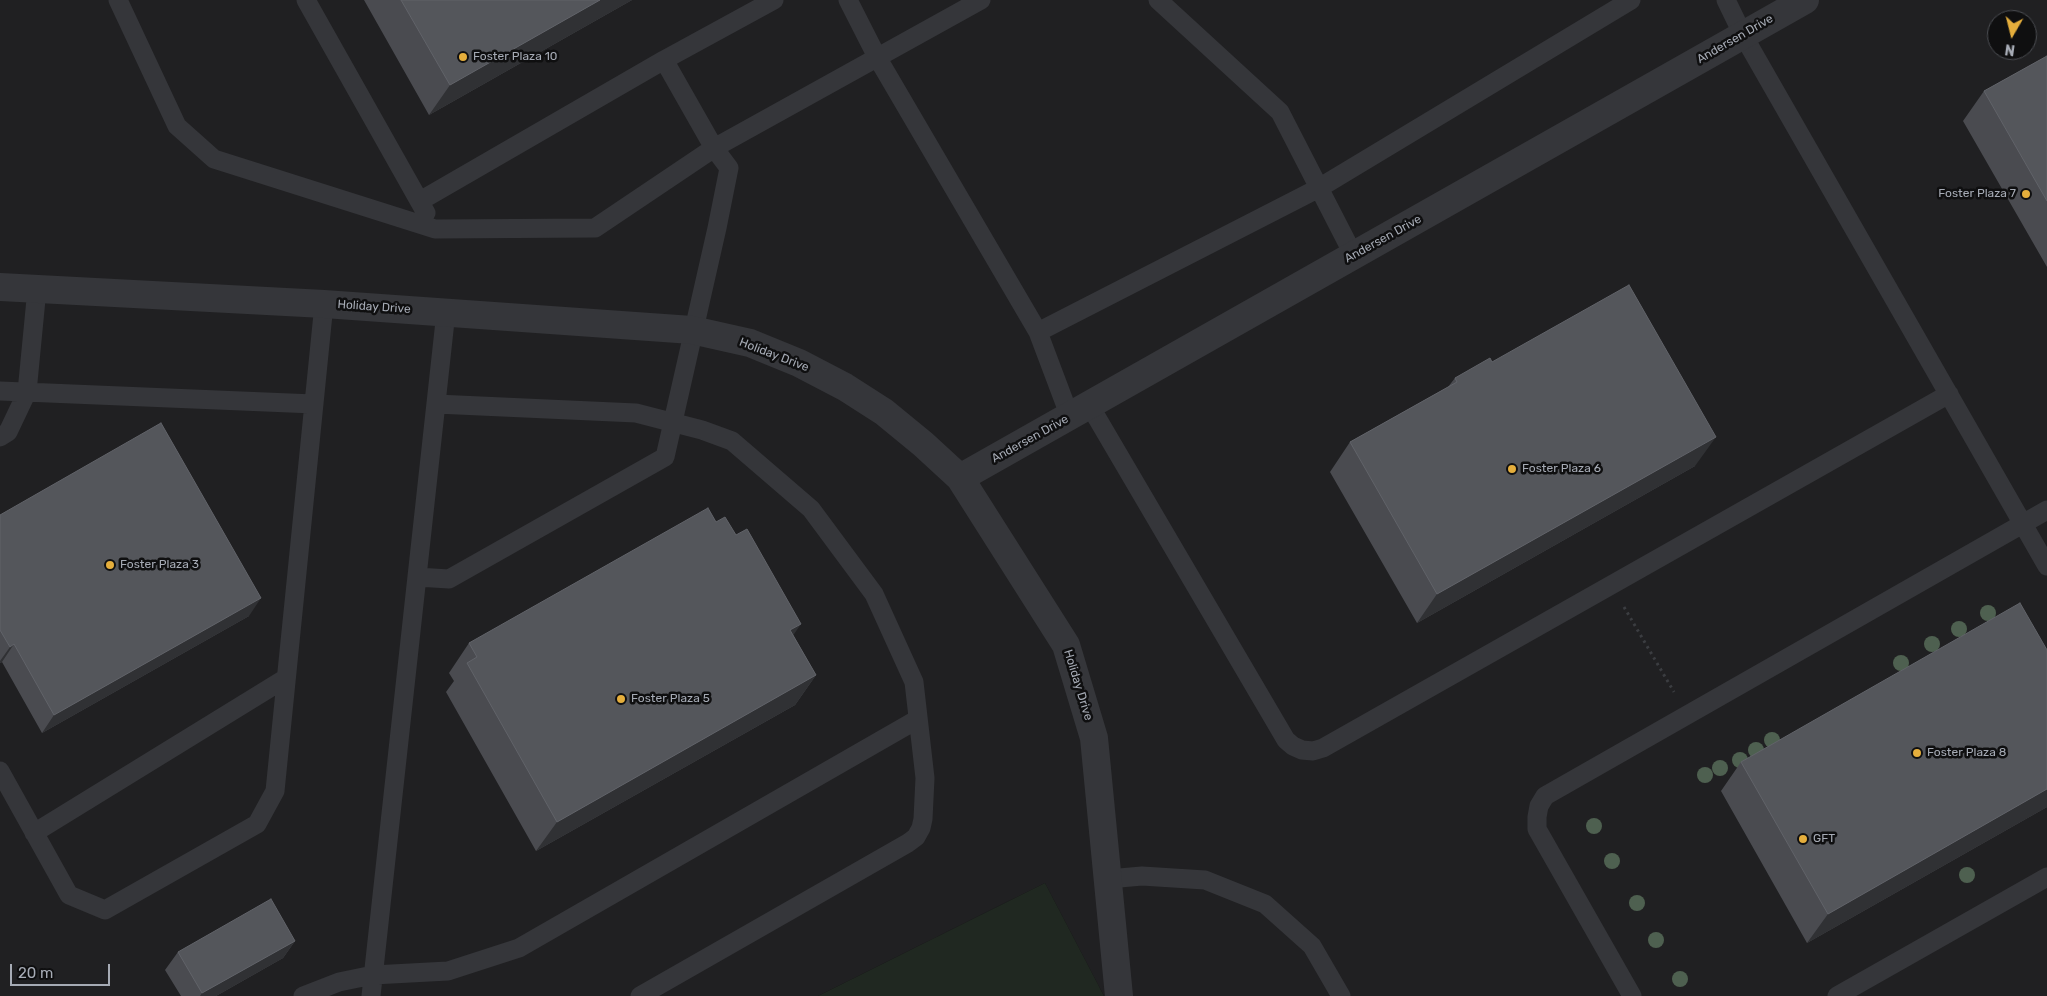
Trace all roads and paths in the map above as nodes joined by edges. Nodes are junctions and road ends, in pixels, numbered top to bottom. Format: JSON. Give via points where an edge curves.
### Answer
{"nodes":[{"id":1,"x":118,"y":0,"type":"edge"},
{"id":2,"x":306,"y":0,"type":"edge"},
{"id":3,"x":774,"y":0,"type":"edge"},
{"id":4,"x":848,"y":0,"type":"edge"},
{"id":5,"x":981,"y":0,"type":"edge"},
{"id":6,"x":1158,"y":0,"type":"edge"},
{"id":7,"x":1631,"y":0,"type":"edge"},
{"id":8,"x":1726,"y":0,"type":"edge"},
{"id":9,"x":1805,"y":0,"type":"edge"},
{"id":10,"x":1743,"y":35,"type":"junction"},
{"id":11,"x":877,"y":58,"type":"junction"},
{"id":12,"x":664,"y":60,"type":"junction"},
{"id":13,"x":714,"y":148,"type":"junction"},
{"id":14,"x":1319,"y":188,"type":"junction"},
{"id":15,"x":420,"y":202,"type":"junction"},
{"id":16,"x":435,"y":229,"type":"junction"},
{"id":17,"x":1354,"y":256,"type":"junction"},
{"id":18,"x":0,"y":287,"type":"edge"},
{"id":19,"x":37,"y":289,"type":"junction"},
{"id":20,"x":324,"y":304,"type":"junction"},
{"id":21,"x":446,"y":312,"type":"junction"},
{"id":22,"x":692,"y":330,"type":"junction"},
{"id":23,"x":1038,"y":332,"type":"junction"},
{"id":24,"x":0,"y":391,"type":"edge"},
{"id":25,"x":28,"y":392,"type":"junction"},
{"id":26,"x":1948,"y":394,"type":"junction"},
{"id":27,"x":314,"y":404,"type":"junction"},
{"id":28,"x":436,"y":404,"type":"junction"},
{"id":29,"x":1080,"y":411,"type":"junction"},
{"id":30,"x":671,"y":422,"type":"junction"},
{"id":31,"x":0,"y":436,"type":"edge"},
{"id":32,"x":960,"y":478,"type":"junction"},
{"id":33,"x":2047,"y":510,"type":"edge"},
{"id":34,"x":2023,"y":524,"type":"junction"},
{"id":35,"x":2047,"y":566,"type":"edge"},
{"id":36,"x":417,"y":577,"type":"junction"},
{"id":37,"x":1622,"y":604,"type":"dead end"},
{"id":38,"x":286,"y":678,"type":"junction"},
{"id":39,"x":1676,"y":697,"type":"dead end"},
{"id":40,"x":918,"y":719,"type":"junction"},
{"id":41,"x":0,"y":771,"type":"edge"},
{"id":42,"x":34,"y":833,"type":"junction"},
{"id":43,"x":2047,"y":877,"type":"edge"},
{"id":44,"x":1108,"y":879,"type":"junction"},
{"id":45,"x":373,"y":975,"type":"junction"},
{"id":46,"x":303,"y":996,"type":"edge"},
{"id":47,"x":371,"y":996,"type":"edge"},
{"id":48,"x":640,"y":996,"type":"edge"},
{"id":49,"x":1119,"y":996,"type":"edge"},
{"id":50,"x":1341,"y":996,"type":"edge"},
{"id":51,"x":1632,"y":996,"type":"edge"},
{"id":52,"x":1837,"y":996,"type":"edge"}],
"edges":[{"from":1,"to":16,"type":"lane","via":[[177,126],[214,158]]},
{"from":2,"to":15,"type":"lane"},
{"from":3,"to":12,"type":"lane"},
{"from":4,"to":11,"type":"lane"},
{"from":5,"to":11,"type":"lane"},
{"from":6,"to":14,"type":"lane","via":[[1280,112]]},
{"from":7,"to":14,"type":"lane"},
{"from":8,"to":10,"type":"lane"},
{"from":9,"to":10,"type":"street","name":"Andersen Drive"},
{"from":10,"to":17,"type":"street","name":"Andersen Drive"},
{"from":10,"to":26,"type":"lane"},
{"from":11,"to":13,"type":"lane"},
{"from":11,"to":23,"type":"lane"},
{"from":12,"to":13,"type":"lane"},
{"from":12,"to":15,"type":"lane"},
{"from":13,"to":16,"type":"lane","via":[[595,228]]},
{"from":13,"to":22,"type":"lane","via":[[729,168]]},
{"from":14,"to":17,"type":"lane"},
{"from":14,"to":23,"type":"lane"},
{"from":15,"to":16,"type":"lane"},
{"from":17,"to":29,"type":"street","name":"Andersen Drive"},
{"from":18,"to":19,"type":"street","name":"Holiday Drive"},
{"from":19,"to":20,"type":"street","name":"Holiday Drive"},
{"from":19,"to":25,"type":"lane"},
{"from":20,"to":21,"type":"street","name":"Holiday Drive"},
{"from":20,"to":27,"type":"lane"},
{"from":21,"to":22,"type":"street","name":"Holiday Drive"},
{"from":21,"to":28,"type":"lane"},
{"from":22,"to":30,"type":"lane"},
{"from":22,"to":32,"type":"street","name":"Holiday Drive","via":[[750,343],[799,362],[845,387],[884,412]]},
{"from":23,"to":29,"type":"lane"},
{"from":24,"to":25,"type":"lane"},
{"from":25,"to":27,"type":"lane"},
{"from":25,"to":31,"type":"lane","via":[[8,432]]},
{"from":26,"to":29,"type":"lane","via":[[1313,751],[1302,750],[1286,740]]},
{"from":26,"to":34,"type":"lane"},
{"from":27,"to":38,"type":"lane"},
{"from":28,"to":30,"type":"lane","via":[[636,413]]},
{"from":28,"to":36,"type":"lane"},
{"from":29,"to":32,"type":"street","name":"Andersen Drive"},
{"from":30,"to":36,"type":"lane","via":[[665,458],[449,578]]},
{"from":30,"to":40,"type":"lane","via":[[732,441],[811,509],[874,594],[914,682]]},
{"from":32,"to":44,"type":"street","name":"Holiday Drive","via":[[1066,644],[1094,738]]},
{"from":33,"to":34,"type":"lane"},
{"from":34,"to":35,"type":"lane"},
{"from":34,"to":51,"type":"lane","via":[[1545,796],[1537,817],[1537,828]]},
{"from":36,"to":45,"type":"lane"},
{"from":37,"to":39,"type":"path"},
{"from":38,"to":42,"type":"lane"},
{"from":38,"to":42,"type":"lane","via":[[275,791],[257,824],[105,910],[69,895]]},
{"from":40,"to":45,"type":"lane","via":[[519,948],[448,971]]},
{"from":40,"to":48,"type":"lane","via":[[925,778],[923,819],[916,837]]},
{"from":41,"to":42,"type":"lane"},
{"from":43,"to":52,"type":"lane"},
{"from":44,"to":49,"type":"street","name":"Holiday Drive"},
{"from":44,"to":50,"type":"lane","via":[[1142,876],[1205,880],[1264,904],[1312,946]]},
{"from":45,"to":46,"type":"lane","via":[[339,982]]},
{"from":45,"to":47,"type":"lane"}]}
